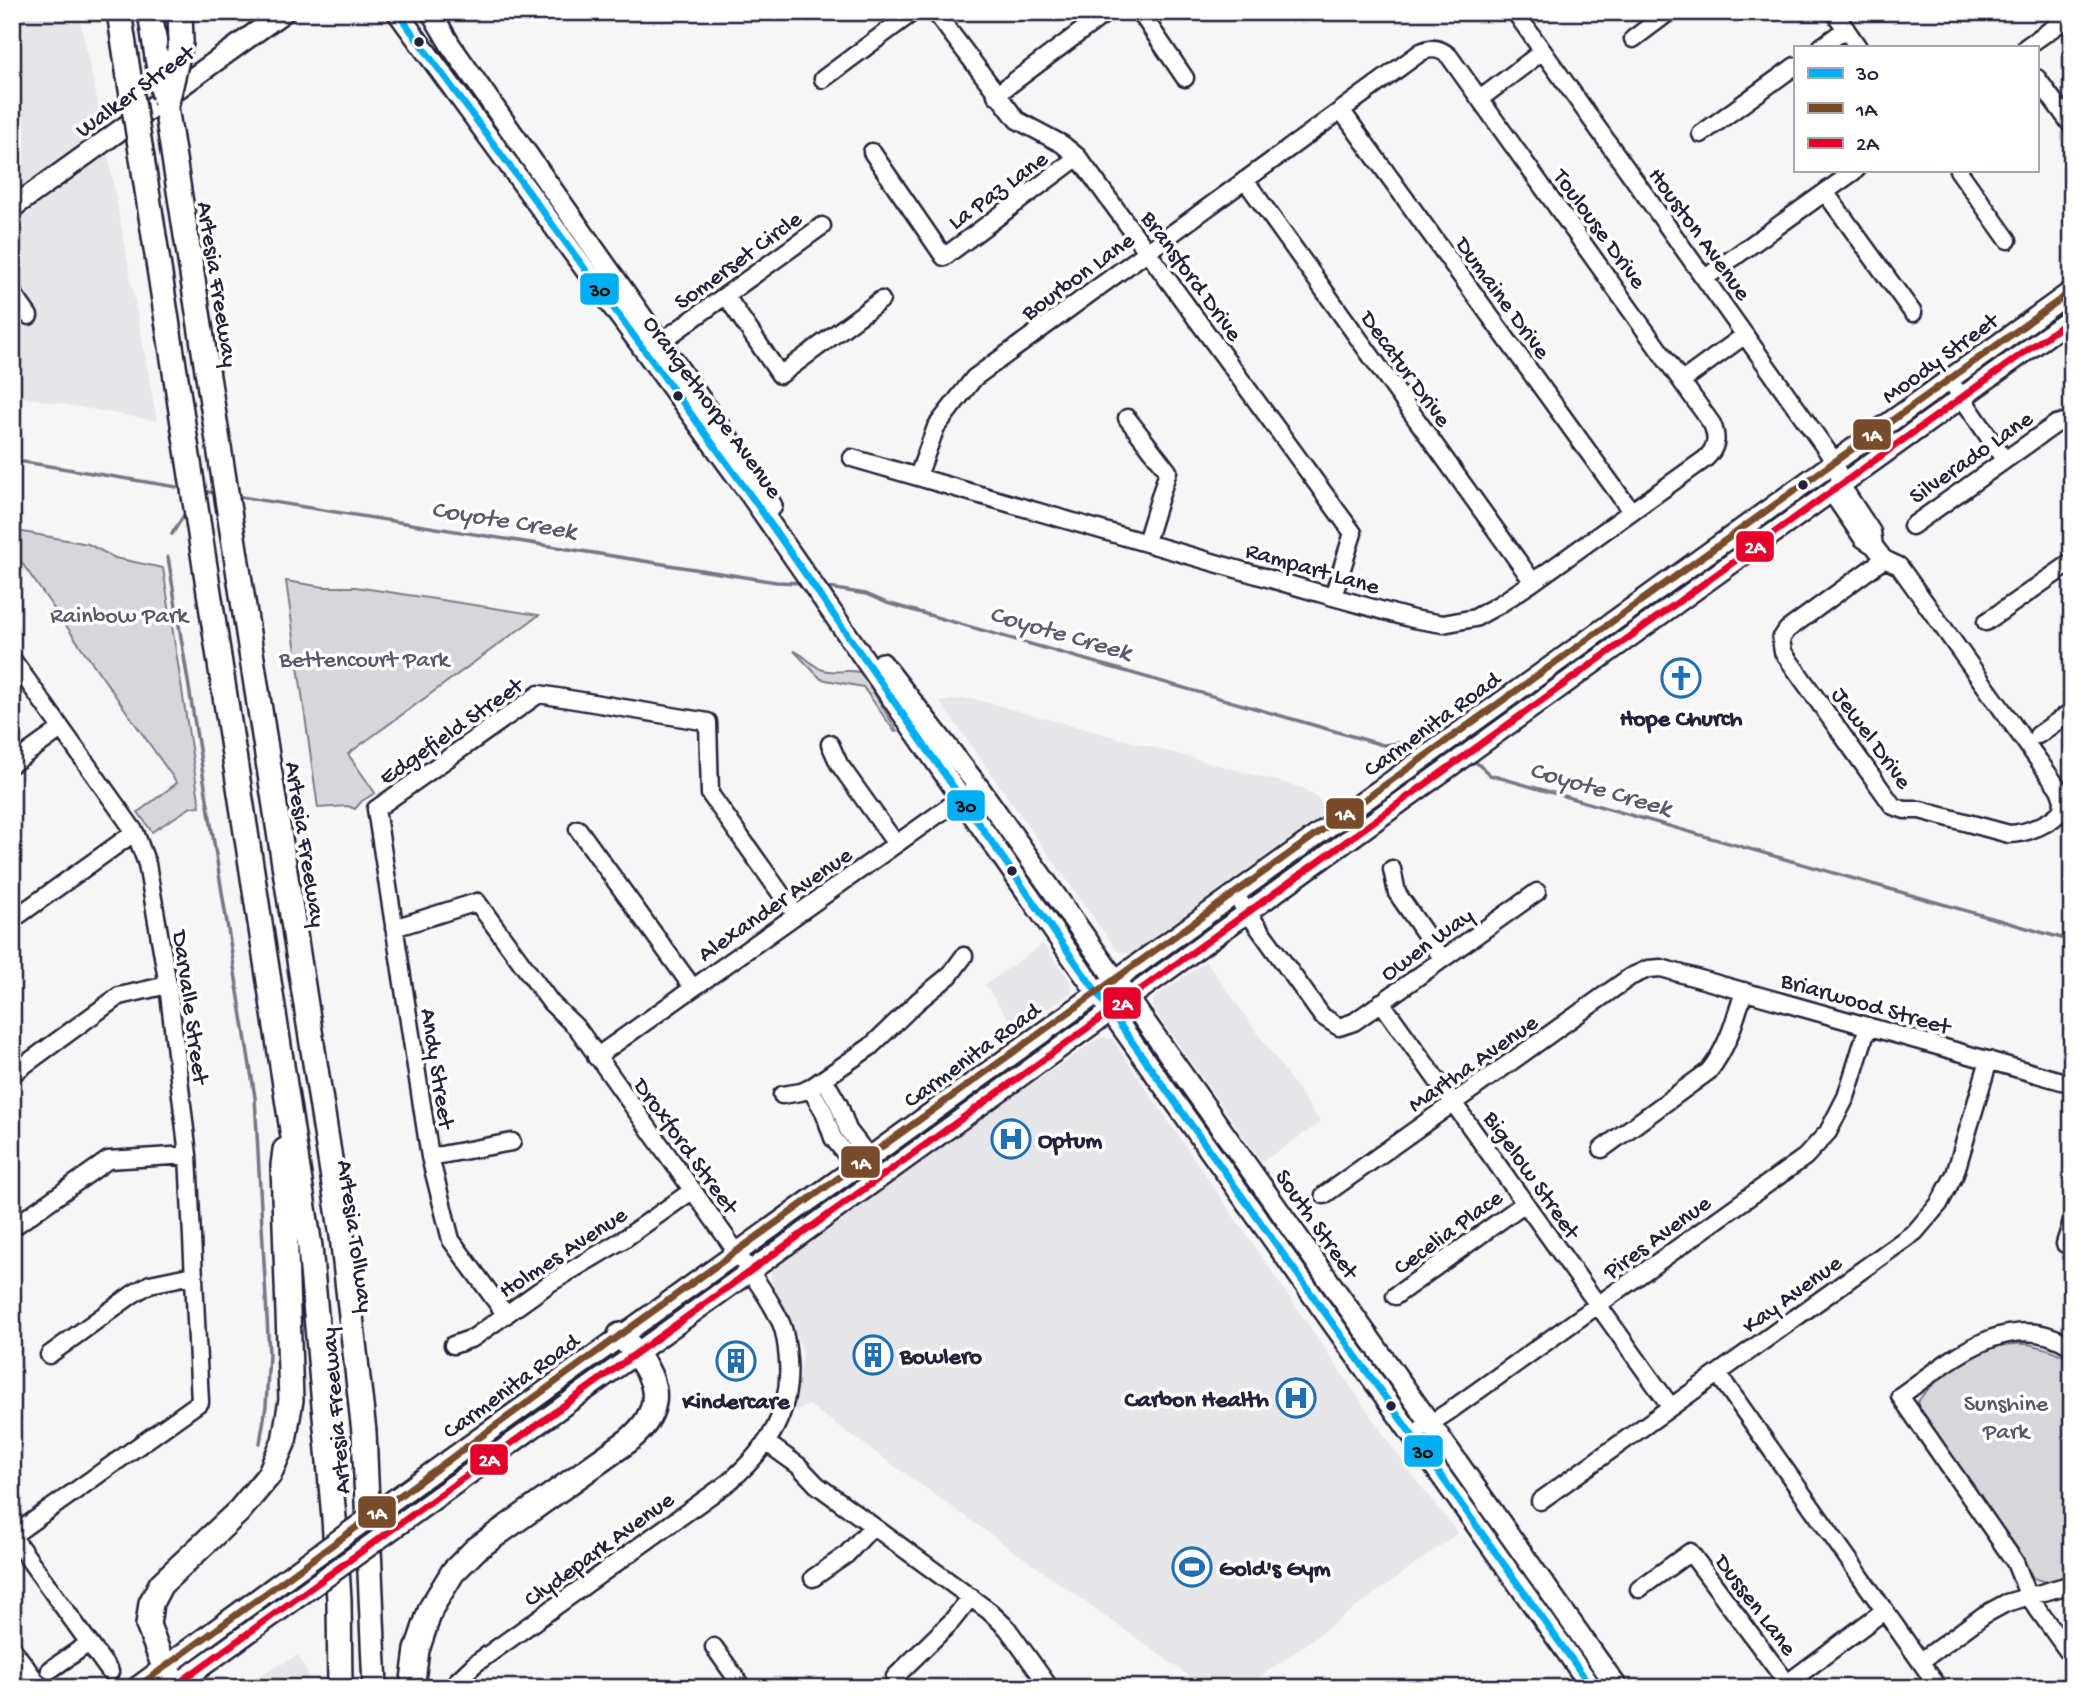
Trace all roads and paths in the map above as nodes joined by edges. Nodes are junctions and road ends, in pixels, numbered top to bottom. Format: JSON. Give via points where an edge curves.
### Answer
{"nodes":[{"id":1,"x":119,"y":12,"type":"edge"},
{"id":2,"x":150,"y":12,"type":"edge"},
{"id":3,"x":180,"y":12,"type":"edge"},
{"id":4,"x":284,"y":12,"type":"edge"},
{"id":5,"x":397,"y":12,"type":"edge"},
{"id":6,"x":431,"y":12,"type":"edge"},
{"id":7,"x":913,"y":12,"type":"edge"},
{"id":8,"x":935,"y":12,"type":"edge"},
{"id":9,"x":1107,"y":12,"type":"edge"},
{"id":10,"x":1140,"y":12,"type":"edge"},
{"id":11,"x":1515,"y":12,"type":"edge"},
{"id":12,"x":1669,"y":12,"type":"edge"},
{"id":13,"x":1834,"y":12,"type":"edge"},
{"id":14,"x":2072,"y":15,"type":"edge"},
{"id":15,"x":1846,"y":29,"type":"junction"},
{"id":16,"x":1633,"y":38,"type":"dead end"},
{"id":17,"x":1822,"y":46,"type":"edge"},
{"id":18,"x":1857,"y":46,"type":"edge"},
{"id":19,"x":2027,"y":46,"type":"edge"},
{"id":20,"x":1437,"y":49,"type":"joint"},
{"id":21,"x":1543,"y":51,"type":"junction"},
{"id":22,"x":1794,"y":67,"type":"edge"},
{"id":23,"x":1185,"y":78,"type":"dead end"},
{"id":24,"x":823,"y":79,"type":"dead end"},
{"id":25,"x":2038,"y":79,"type":"edge"},
{"id":26,"x":996,"y":95,"type":"junction"},
{"id":27,"x":1480,"y":99,"type":"junction"},
{"id":28,"x":166,"y":107,"type":"junction"},
{"id":29,"x":1340,"y":110,"type":"junction"},
{"id":30,"x":2072,"y":126,"type":"edge"},
{"id":31,"x":1701,"y":134,"type":"dead end"},
{"id":32,"x":872,"y":152,"type":"dead end"},
{"id":33,"x":1078,"y":157,"type":"junction"},
{"id":34,"x":1853,"y":172,"type":"edge"},
{"id":35,"x":1959,"y":172,"type":"edge"},
{"id":36,"x":1245,"y":180,"type":"junction"},
{"id":37,"x":1825,"y":192,"type":"junction"},
{"id":38,"x":12,"y":208,"type":"edge"},
{"id":39,"x":822,"y":226,"type":"dead end"},
{"id":40,"x":2008,"y":240,"type":"dead end"},
{"id":41,"x":1148,"y":251,"type":"junction"},
{"id":42,"x":1705,"y":278,"type":"junction"},
{"id":43,"x":2072,"y":291,"type":"edge"},
{"id":44,"x":12,"y":292,"type":"edge"},
{"id":45,"x":726,"y":296,"type":"junction"},
{"id":46,"x":881,"y":300,"type":"dead end"},
{"id":47,"x":1913,"y":313,"type":"dead end"},
{"id":48,"x":29,"y":316,"type":"dead end"},
{"id":49,"x":2072,"y":318,"type":"edge"},
{"id":50,"x":1745,"y":335,"type":"junction"},
{"id":51,"x":652,"y":348,"type":"junction"},
{"id":52,"x":1949,"y":380,"type":"junction"},
{"id":53,"x":1682,"y":381,"type":"junction"},
{"id":54,"x":1962,"y":398,"type":"junction"},
{"id":55,"x":1127,"y":418,"type":"dead end"},
{"id":56,"x":2064,"y":424,"type":"edge"},
{"id":57,"x":1717,"y":442,"type":"joint"},
{"id":58,"x":852,"y":457,"type":"dead end"},
{"id":59,"x":2004,"y":459,"type":"junction"},
{"id":60,"x":1835,"y":462,"type":"junction"},
{"id":61,"x":918,"y":476,"type":"junction"},
{"id":62,"x":1841,"y":485,"type":"junction"},
{"id":63,"x":1631,"y":511,"type":"junction"},
{"id":64,"x":1912,"y":526,"type":"dead end"},
{"id":65,"x":1146,"y":542,"type":"junction"},
{"id":66,"x":1879,"y":553,"type":"junction"},
{"id":67,"x":2072,"y":562,"type":"edge"},
{"id":68,"x":1533,"y":582,"type":"junction"},
{"id":69,"x":1333,"y":597,"type":"junction"},
{"id":70,"x":1986,"y":622,"type":"dead end"},
{"id":71,"x":12,"y":659,"type":"edge"},
{"id":72,"x":875,"y":662,"type":"junction"},
{"id":73,"x":2072,"y":711,"type":"edge"},
{"id":74,"x":61,"y":729,"type":"junction"},
{"id":75,"x":2038,"y":735,"type":"dead end"},
{"id":76,"x":830,"y":744,"type":"dead end"},
{"id":77,"x":12,"y":764,"type":"edge"},
{"id":78,"x":978,"y":786,"type":"junction"},
{"id":79,"x":273,"y":796,"type":"junction"},
{"id":80,"x":960,"y":799,"type":"junction"},
{"id":81,"x":376,"y":809,"type":"joint"},
{"id":82,"x":578,"y":829,"type":"dead end"},
{"id":83,"x":135,"y":832,"type":"junction"},
{"id":84,"x":895,"y":845,"type":"junction"},
{"id":85,"x":1392,"y":869,"type":"dead end"},
{"id":86,"x":250,"y":873,"type":"junction"},
{"id":87,"x":1537,"y":892,"type":"dead end"},
{"id":88,"x":1235,"y":895,"type":"junction"},
{"id":89,"x":1248,"y":913,"type":"junction"},
{"id":90,"x":796,"y":915,"type":"junction"},
{"id":91,"x":12,"y":920,"type":"edge"},
{"id":92,"x":394,"y":928,"type":"junction"},
{"id":93,"x":964,"y":956,"type":"dead end"},
{"id":94,"x":1442,"y":958,"type":"junction"},
{"id":95,"x":1648,"y":969,"type":"joint"},
{"id":96,"x":1116,"y":981,"type":"junction"},
{"id":97,"x":168,"y":985,"type":"junction"},
{"id":98,"x":693,"y":988,"type":"junction"},
{"id":99,"x":1744,"y":990,"type":"junction"},
{"id":100,"x":1098,"y":993,"type":"junction"},
{"id":101,"x":1128,"y":999,"type":"junction"},
{"id":102,"x":1381,"y":1002,"type":"junction"},
{"id":103,"x":1111,"y":1012,"type":"junction"},
{"id":104,"x":1868,"y":1026,"type":"junction"},
{"id":105,"x":596,"y":1057,"type":"junction"},
{"id":106,"x":1989,"y":1060,"type":"junction"},
{"id":107,"x":12,"y":1074,"type":"edge"},
{"id":108,"x":817,"y":1083,"type":"junction"},
{"id":109,"x":2072,"y":1084,"type":"edge"},
{"id":110,"x":782,"y":1095,"type":"dead end"},
{"id":111,"x":1454,"y":1103,"type":"junction"},
{"id":112,"x":290,"y":1115,"type":"junction"},
{"id":113,"x":512,"y":1142,"type":"dead end"},
{"id":114,"x":1602,"y":1149,"type":"dead end"},
{"id":115,"x":188,"y":1154,"type":"junction"},
{"id":116,"x":430,"y":1157,"type":"junction"},
{"id":117,"x":862,"y":1162,"type":"junction"},
{"id":118,"x":876,"y":1181,"type":"junction"},
{"id":119,"x":693,"y":1190,"type":"junction"},
{"id":120,"x":1324,"y":1195,"type":"dead end"},
{"id":121,"x":1525,"y":1203,"type":"junction"},
{"id":122,"x":2072,"y":1222,"type":"edge"},
{"id":123,"x":12,"y":1228,"type":"edge"},
{"id":124,"x":2065,"y":1244,"type":"dead end"},
{"id":125,"x":737,"y":1252,"type":"junction"},
{"id":126,"x":750,"y":1271,"type":"junction"},
{"id":127,"x":193,"y":1275,"type":"junction"},
{"id":128,"x":1395,"y":1296,"type":"dead end"},
{"id":129,"x":1598,"y":1306,"type":"junction"},
{"id":130,"x":506,"y":1315,"type":"junction"},
{"id":131,"x":318,"y":1324,"type":"junction"},
{"id":132,"x":620,"y":1335,"type":"junction"},
{"id":133,"x":453,"y":1345,"type":"dead end"},
{"id":134,"x":2072,"y":1347,"type":"edge"},
{"id":135,"x":637,"y":1353,"type":"junction"},
{"id":136,"x":50,"y":1355,"type":"dead end"},
{"id":137,"x":1718,"y":1374,"type":"junction"},
{"id":138,"x":1671,"y":1407,"type":"junction"},
{"id":139,"x":1431,"y":1424,"type":"junction"},
{"id":140,"x":1412,"y":1435,"type":"junction"},
{"id":141,"x":767,"y":1443,"type":"junction"},
{"id":142,"x":1540,"y":1501,"type":"dead end"},
{"id":143,"x":873,"y":1526,"type":"junction"},
{"id":144,"x":14,"y":1530,"type":"edge"},
{"id":145,"x":813,"y":1578,"type":"dead end"},
{"id":146,"x":2072,"y":1584,"type":"edge"},
{"id":147,"x":1639,"y":1589,"type":"dead end"},
{"id":148,"x":971,"y":1597,"type":"junction"},
{"id":149,"x":2029,"y":1597,"type":"junction"},
{"id":150,"x":1885,"y":1610,"type":"junction"},
{"id":151,"x":89,"y":1643,"type":"junction"},
{"id":152,"x":714,"y":1647,"type":"dead end"},
{"id":153,"x":12,"y":1648,"type":"edge"},
{"id":154,"x":2072,"y":1657,"type":"edge"},
{"id":155,"x":1921,"y":1661,"type":"junction"},
{"id":156,"x":50,"y":1670,"type":"dead end"},
{"id":157,"x":110,"y":1672,"type":"dead end"},
{"id":158,"x":12,"y":1678,"type":"edge"},
{"id":159,"x":171,"y":1680,"type":"edge"},
{"id":160,"x":1784,"y":1685,"type":"edge"},
{"id":161,"x":19,"y":1688,"type":"edge"},
{"id":162,"x":41,"y":1688,"type":"edge"},
{"id":163,"x":136,"y":1688,"type":"edge"},
{"id":164,"x":340,"y":1688,"type":"edge"},
{"id":165,"x":363,"y":1688,"type":"edge"},
{"id":166,"x":375,"y":1688,"type":"edge"},
{"id":167,"x":412,"y":1688,"type":"edge"},
{"id":168,"x":454,"y":1688,"type":"edge"},
{"id":169,"x":743,"y":1688,"type":"edge"},
{"id":170,"x":900,"y":1688,"type":"edge"},
{"id":171,"x":1050,"y":1688,"type":"edge"},
{"id":172,"x":1592,"y":1688,"type":"edge"},
{"id":173,"x":1618,"y":1688,"type":"edge"},
{"id":174,"x":1939,"y":1688,"type":"edge"}],
"edges":[{"from":1,"to":86,"type":"highway","name":"Artesia Freeway","bridge":true},
{"from":2,"to":28,"type":"highway","name":"Artesia Freeway","bridge":true},
{"from":3,"to":28,"type":"highway","bridge":true,"via":[[181,42]]},
{"from":4,"to":38,"type":"main road","name":"Walker Street"},
{"from":5,"to":51,"type":"main road","name":"Orangethorpe Avenue"},
{"from":6,"to":51,"type":"main road","name":"Orangethorpe Avenue"},
{"from":7,"to":24,"type":"street"},
{"from":8,"to":26,"type":"street","name":"Bransford Drive"},
{"from":9,"to":26,"type":"street"},
{"from":10,"to":23,"type":"street"},
{"from":11,"to":21,"type":"street","name":"Houston Avenue"},
{"from":12,"to":16,"type":"street"},
{"from":13,"to":15,"type":"street"},
{"from":14,"to":19,"type":"street"},
{"from":15,"to":17,"type":"street"},
{"from":15,"to":18,"type":"street"},
{"from":20,"to":27,"type":"street","name":"Toulouse Drive","via":[[1449,56]]},
{"from":20,"to":29,"type":"street","name":"Bourbon Lane","via":[[1420,52]]},
{"from":21,"to":27,"type":"street"},
{"from":21,"to":42,"type":"street","name":"Houston Avenue"},
{"from":22,"to":31,"type":"street"},
{"from":25,"to":30,"type":"street"},
{"from":26,"to":33,"type":"street","name":"Bransford Drive","via":[[1017,120]]},
{"from":27,"to":53,"type":"street","name":"Toulouse Drive"},
{"from":28,"to":79,"type":"highway","name":"Artesia Freeway"},
{"from":29,"to":36,"type":"street","name":"Bourbon Lane"},
{"from":29,"to":63,"type":"street","name":"Dumaine Drive"},
{"from":32,"to":33,"type":"street","name":"La Paz Lane","via":[[944,257]]},
{"from":33,"to":41,"type":"street","name":"Bransford Drive"},
{"from":34,"to":37,"type":"street"},
{"from":35,"to":40,"type":"street"},
{"from":36,"to":41,"type":"street","name":"Bourbon Lane"},
{"from":36,"to":68,"type":"street","name":"Decatur Drive"},
{"from":37,"to":42,"type":"street"},
{"from":37,"to":47,"type":"street"},
{"from":39,"to":45,"type":"street","name":"Somerset Circle"},
{"from":41,"to":61,"type":"street","name":"Bourbon Lane","via":[[974,378],[936,426]]},
{"from":41,"to":69,"type":"street","name":"Bransford Drive","via":[[1353,533]]},
{"from":42,"to":50,"type":"street","name":"Houston Avenue"},
{"from":43,"to":52,"type":"main road","name":"Moody Street"},
{"from":44,"to":48,"type":"street"},
{"from":45,"to":46,"type":"street","via":[[780,375]]},
{"from":45,"to":51,"type":"street","name":"Somerset Circle"},
{"from":49,"to":54,"type":"main road","name":"Moody Street"},
{"from":50,"to":53,"type":"street"},
{"from":50,"to":60,"type":"street","name":"Houston Avenue"},
{"from":51,"to":72,"type":"main road","name":"Orangethorpe Avenue","via":[[749,468],[778,526]]},
{"from":52,"to":54,"type":"street"},
{"from":52,"to":60,"type":"main road","name":"Moody Street"},
{"from":53,"to":57,"type":"street","name":"Toulouse Drive","via":[[1712,424]]},
{"from":54,"to":59,"type":"street"},
{"from":54,"to":62,"type":"main road","name":"Moody Street"},
{"from":55,"to":65,"type":"street","via":[[1168,471]]},
{"from":56,"to":59,"type":"street","name":"Silverado Lane"},
{"from":57,"to":63,"type":"street","name":"Rampart Lane","via":[[1705,459]]},
{"from":58,"to":61,"type":"street","name":"Rampart Lane"},
{"from":59,"to":64,"type":"street","name":"Silverado Lane"},
{"from":60,"to":62,"type":"street","name":"Houston Avenue"},
{"from":60,"to":88,"type":"main road","name":"Carmenita Road"},
{"from":61,"to":65,"type":"street","name":"Rampart Lane"},
{"from":62,"to":66,"type":"street","name":"Jewel Drive","via":[[1837,501],[1863,539]]},
{"from":62,"to":89,"type":"main road","name":"Carmenita Road"},
{"from":63,"to":68,"type":"street","name":"Rampart Lane"},
{"from":65,"to":69,"type":"street","name":"Rampart Lane"},
{"from":66,"to":66,"type":"street","name":"Jewel Drive","via":[[1787,630],[1781,639],[1783,652],[1893,806],[2009,834],[2052,819],[2062,810],[2059,789],[1899,566]]},
{"from":67,"to":70,"type":"street"},
{"from":68,"to":69,"type":"street","name":"Rampart Lane","via":[[1475,618],[1443,624]]},
{"from":71,"to":74,"type":"street","name":"Darvalle Street"},
{"from":72,"to":78,"type":"main road","name":"Orangethorpe Avenue"},
{"from":72,"to":80,"type":"main road","name":"Orangethorpe Avenue"},
{"from":73,"to":75,"type":"street"},
{"from":74,"to":77,"type":"street"},
{"from":74,"to":83,"type":"street","name":"Darvalle Street"},
{"from":76,"to":84,"type":"street"},
{"from":78,"to":80,"type":"street","name":"Alexander Avenue"},
{"from":78,"to":96,"type":"main road","name":"South Street"},
{"from":79,"to":165,"type":"highway","name":"Artesia Tollway","via":[[267,813],[333,1242],[349,1385]]},
{"from":79,"to":166,"type":"highway","name":"Artesia Freeway","via":[[355,1335]]},
{"from":80,"to":84,"type":"street","name":"Alexander Avenue"},
{"from":80,"to":100,"type":"main road","name":"South Street"},
{"from":81,"to":90,"type":"street","name":"Edgefield Street","via":[[539,694],[708,722],[710,794]]},
{"from":81,"to":92,"type":"street","name":"Andy Street"},
{"from":82,"to":98,"type":"street"},
{"from":83,"to":91,"type":"street"},
{"from":83,"to":97,"type":"street","name":"Darvalle Street","via":[[147,864]]},
{"from":84,"to":90,"type":"street","name":"Alexander Avenue"},
{"from":85,"to":94,"type":"street","via":[[1396,893]]},
{"from":86,"to":112,"type":"highway","name":"Artesia Freeway"},
{"from":86,"to":131,"type":"highway","name":"Artesia Tollway","via":[[267,891],[309,1138],[330,1303]]},
{"from":87,"to":94,"type":"street","name":"Owen Way"},
{"from":88,"to":89,"type":"street"},
{"from":88,"to":96,"type":"main road","name":"Carmenita Road"},
{"from":89,"to":101,"type":"main road","name":"Carmenita Road"},
{"from":89,"to":102,"type":"street","name":"Owen Way","via":[[1322,1016],[1339,1027]]},
{"from":90,"to":98,"type":"street","name":"Alexander Avenue"},
{"from":92,"to":105,"type":"street","name":"Droxford Street","via":[[477,902]]},
{"from":92,"to":116,"type":"street","name":"Andy Street"},
{"from":93,"to":108,"type":"street","via":[[950,975],[870,1047]]},
{"from":94,"to":102,"type":"street","name":"Owen Way"},
{"from":95,"to":99,"type":"street","name":"Briarwood Street","via":[[1661,968]]},
{"from":95,"to":111,"type":"street","name":"Martha Avenue","via":[[1630,977]]},
{"from":96,"to":100,"type":"main road","name":"Carmenita Road"},
{"from":96,"to":101,"type":"main road","name":"South Street"},
{"from":97,"to":107,"type":"street","via":[[119,996]]},
{"from":97,"to":115,"type":"street","name":"Darvalle Street"},
{"from":98,"to":105,"type":"street","name":"Alexander Avenue"},
{"from":99,"to":104,"type":"street","name":"Briarwood Street"},
{"from":99,"to":114,"type":"street","via":[[1729,1041],[1709,1071]]},
{"from":100,"to":103,"type":"main road","name":"South Street"},
{"from":100,"to":117,"type":"main road","name":"Carmenita Road"},
{"from":101,"to":103,"type":"main road","name":"Carmenita Road"},
{"from":101,"to":139,"type":"main road","name":"South Street"},
{"from":102,"to":111,"type":"street","name":"Bigelow Street"},
{"from":103,"to":118,"type":"main road","name":"Carmenita Road"},
{"from":103,"to":140,"type":"main road","name":"South Street"},
{"from":104,"to":106,"type":"street","name":"Briarwood Street"},
{"from":104,"to":129,"type":"street","name":"Pires Avenue","via":[[1846,1097],[1828,1132],[1805,1157]]},
{"from":105,"to":119,"type":"street","name":"Droxford Street"},
{"from":106,"to":109,"type":"street","name":"Briarwood Street"},
{"from":106,"to":137,"type":"street","name":"Kay Avenue","via":[[1955,1174],[1923,1223]]},
{"from":108,"to":110,"type":"street"},
{"from":108,"to":117,"type":"street","via":[[833,1138]]},
{"from":111,"to":120,"type":"street","name":"Martha Avenue"},
{"from":111,"to":121,"type":"street","name":"Bigelow Street"},
{"from":112,"to":131,"type":"highway","name":"Artesia Freeway"},
{"from":112,"to":159,"type":"highway","via":[[283,1166],[291,1400],[284,1441],[269,1475],[239,1511],[161,1584],[154,1597],[148,1625]]},
{"from":113,"to":116,"type":"street"},
{"from":115,"to":123,"type":"street","via":[[108,1160]]},
{"from":115,"to":127,"type":"street","name":"Darvalle Street"},
{"from":116,"to":130,"type":"street","name":"Andy Street","via":[[451,1240]]},
{"from":117,"to":118,"type":"street"},
{"from":117,"to":125,"type":"main road","name":"Carmenita Road"},
{"from":118,"to":126,"type":"main road","name":"Carmenita Road"},
{"from":119,"to":125,"type":"street","name":"Droxford Street"},
{"from":119,"to":130,"type":"street","name":"Holmes Avenue"},
{"from":121,"to":128,"type":"street","name":"Cecelia Place"},
{"from":121,"to":129,"type":"street","name":"Bigelow Street"},
{"from":122,"to":124,"type":"street"},
{"from":125,"to":126,"type":"street","name":"Droxford Street"},
{"from":125,"to":132,"type":"main road","name":"Carmenita Road"},
{"from":126,"to":135,"type":"main road","name":"Carmenita Road"},
{"from":126,"to":141,"type":"street","name":"Droxford Street","via":[[775,1308],[786,1345],[789,1378],[785,1407]]},
{"from":127,"to":136,"type":"street","via":[[141,1289]]},
{"from":127,"to":144,"type":"street","name":"Darvalle Street","via":[[200,1402]]},
{"from":129,"to":138,"type":"street","name":"Bigelow Street"},
{"from":129,"to":139,"type":"street","name":"Pires Avenue"},
{"from":130,"to":133,"type":"street","name":"Holmes Avenue","via":[[473,1338]]},
{"from":131,"to":164,"type":"highway","name":"Artesia Freeway","via":[[339,1600]]},
{"from":132,"to":135,"type":"highway"},
{"from":132,"to":159,"type":"main road","name":"Carmenita Road","bridge":true,"via":[[308,1562]]},
{"from":134,"to":149,"type":"street","via":[[2025,1333],[1988,1338],[1900,1396],[2015,1562]]},
{"from":135,"to":159,"type":"main road","name":"Carmenita Road","bridge":true,"via":[[312,1587]]},
{"from":135,"to":167,"type":"highway","via":[[651,1374],[655,1394],[652,1414],[643,1429],[476,1549],[453,1572],[431,1608],[417,1650]]},
{"from":137,"to":138,"type":"street","name":"Kay Avenue"},
{"from":137,"to":150,"type":"street"},
{"from":138,"to":142,"type":"street","name":"Kay Avenue"},
{"from":139,"to":140,"type":"street","name":"Pires Avenue"},
{"from":139,"to":173,"type":"main road","name":"South Street"},
{"from":140,"to":172,"type":"main road","name":"South Street"},
{"from":141,"to":143,"type":"street"},
{"from":141,"to":168,"type":"street","name":"Clydepark Avenue","via":[[729,1482],[475,1664]]},
{"from":143,"to":145,"type":"street","via":[[846,1555]]},
{"from":143,"to":148,"type":"street"},
{"from":144,"to":151,"type":"street"},
{"from":146,"to":149,"type":"street"},
{"from":147,"to":160,"type":"street","name":"Dussen Lane","via":[[1690,1552]]},
{"from":148,"to":170,"type":"street","via":[[895,1677]]},
{"from":148,"to":171,"type":"street","via":[[1007,1628]]},
{"from":149,"to":154,"type":"street"},
{"from":149,"to":155,"type":"street","via":[[1984,1615]]},
{"from":150,"to":155,"type":"street"},
{"from":150,"to":160,"type":"street"},
{"from":151,"to":156,"type":"street"},
{"from":151,"to":157,"type":"street"},
{"from":152,"to":169,"type":"street"},
{"from":153,"to":162,"type":"street"},
{"from":155,"to":174,"type":"street"},
{"from":158,"to":161,"type":"street"},
{"from":159,"to":163,"type":"main road","name":"Carmenita Road"}]}
